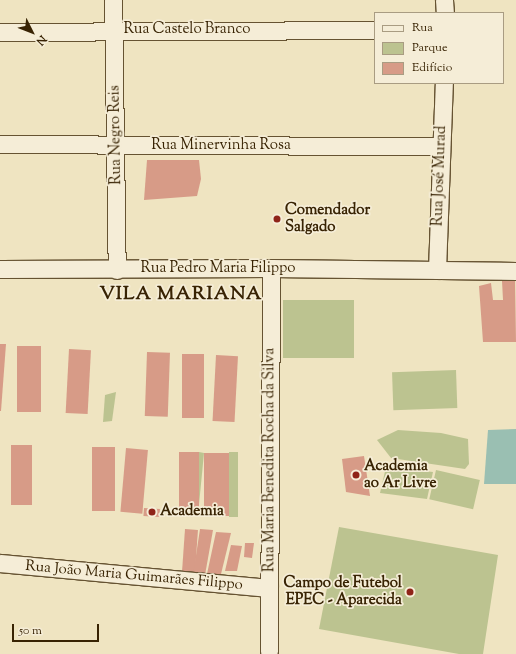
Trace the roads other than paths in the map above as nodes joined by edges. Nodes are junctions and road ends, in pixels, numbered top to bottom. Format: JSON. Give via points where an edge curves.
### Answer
{"nodes":[{"id":1,"x":113,"y":0,"type":"edge"},
{"id":2,"x":444,"y":0,"type":"edge"},
{"id":3,"x":445,"y":12,"type":"edge"},
{"id":4,"x":112,"y":30,"type":"junction"},
{"id":5,"x":374,"y":30,"type":"edge"},
{"id":6,"x":0,"y":32,"type":"edge"},
{"id":7,"x":444,"y":84,"type":"edge"},
{"id":8,"x":0,"y":144,"type":"edge"},
{"id":9,"x":117,"y":146,"type":"junction"},
{"id":10,"x":441,"y":146,"type":"junction"},
{"id":11,"x":270,"y":268,"type":"junction"},
{"id":12,"x":0,"y":269,"type":"edge"},
{"id":13,"x":117,"y":270,"type":"junction"},
{"id":14,"x":437,"y":270,"type":"junction"},
{"id":15,"x":516,"y":271,"type":"edge"},
{"id":16,"x":0,"y":563,"type":"edge"},
{"id":17,"x":269,"y":588,"type":"junction"},
{"id":18,"x":270,"y":651,"type":"dead end"}],
"edges":[{"from":1,"to":4,"type":"street","name":"Rua Negro Reis"},
{"from":2,"to":3,"type":"street"},
{"from":4,"to":5,"type":"street","name":"Rua Castelo Branco"},
{"from":4,"to":6,"type":"street","name":"Rua Castelo Branco"},
{"from":4,"to":9,"type":"street","name":"Rua Negro Reis"},
{"from":7,"to":10,"type":"street","name":"Rua José Murad"},
{"from":8,"to":9,"type":"street","name":"Rua Minervinha Rosa"},
{"from":9,"to":10,"type":"street","name":"Rua Minervinha Rosa"},
{"from":9,"to":13,"type":"street","name":"Rua Negro Reis"},
{"from":10,"to":14,"type":"street","name":"Rua José Murad"},
{"from":11,"to":13,"type":"street","name":"Rua Pedro Maria Filippo"},
{"from":11,"to":14,"type":"street","name":"Rua Pedro Maria Filippo"},
{"from":11,"to":17,"type":"street","name":"Rua Maria Benedita Rocha da Silva"},
{"from":12,"to":13,"type":"street","name":"Rua Pedro Maria Filippo"},
{"from":14,"to":15,"type":"street","name":"Rua Pedro Maria Filippo"},
{"from":16,"to":17,"type":"street","name":"Rua João Maria Guimarães Filippo"},
{"from":17,"to":18,"type":"street","name":"Rua Maria Benedita Rocha da Silva"}]}
